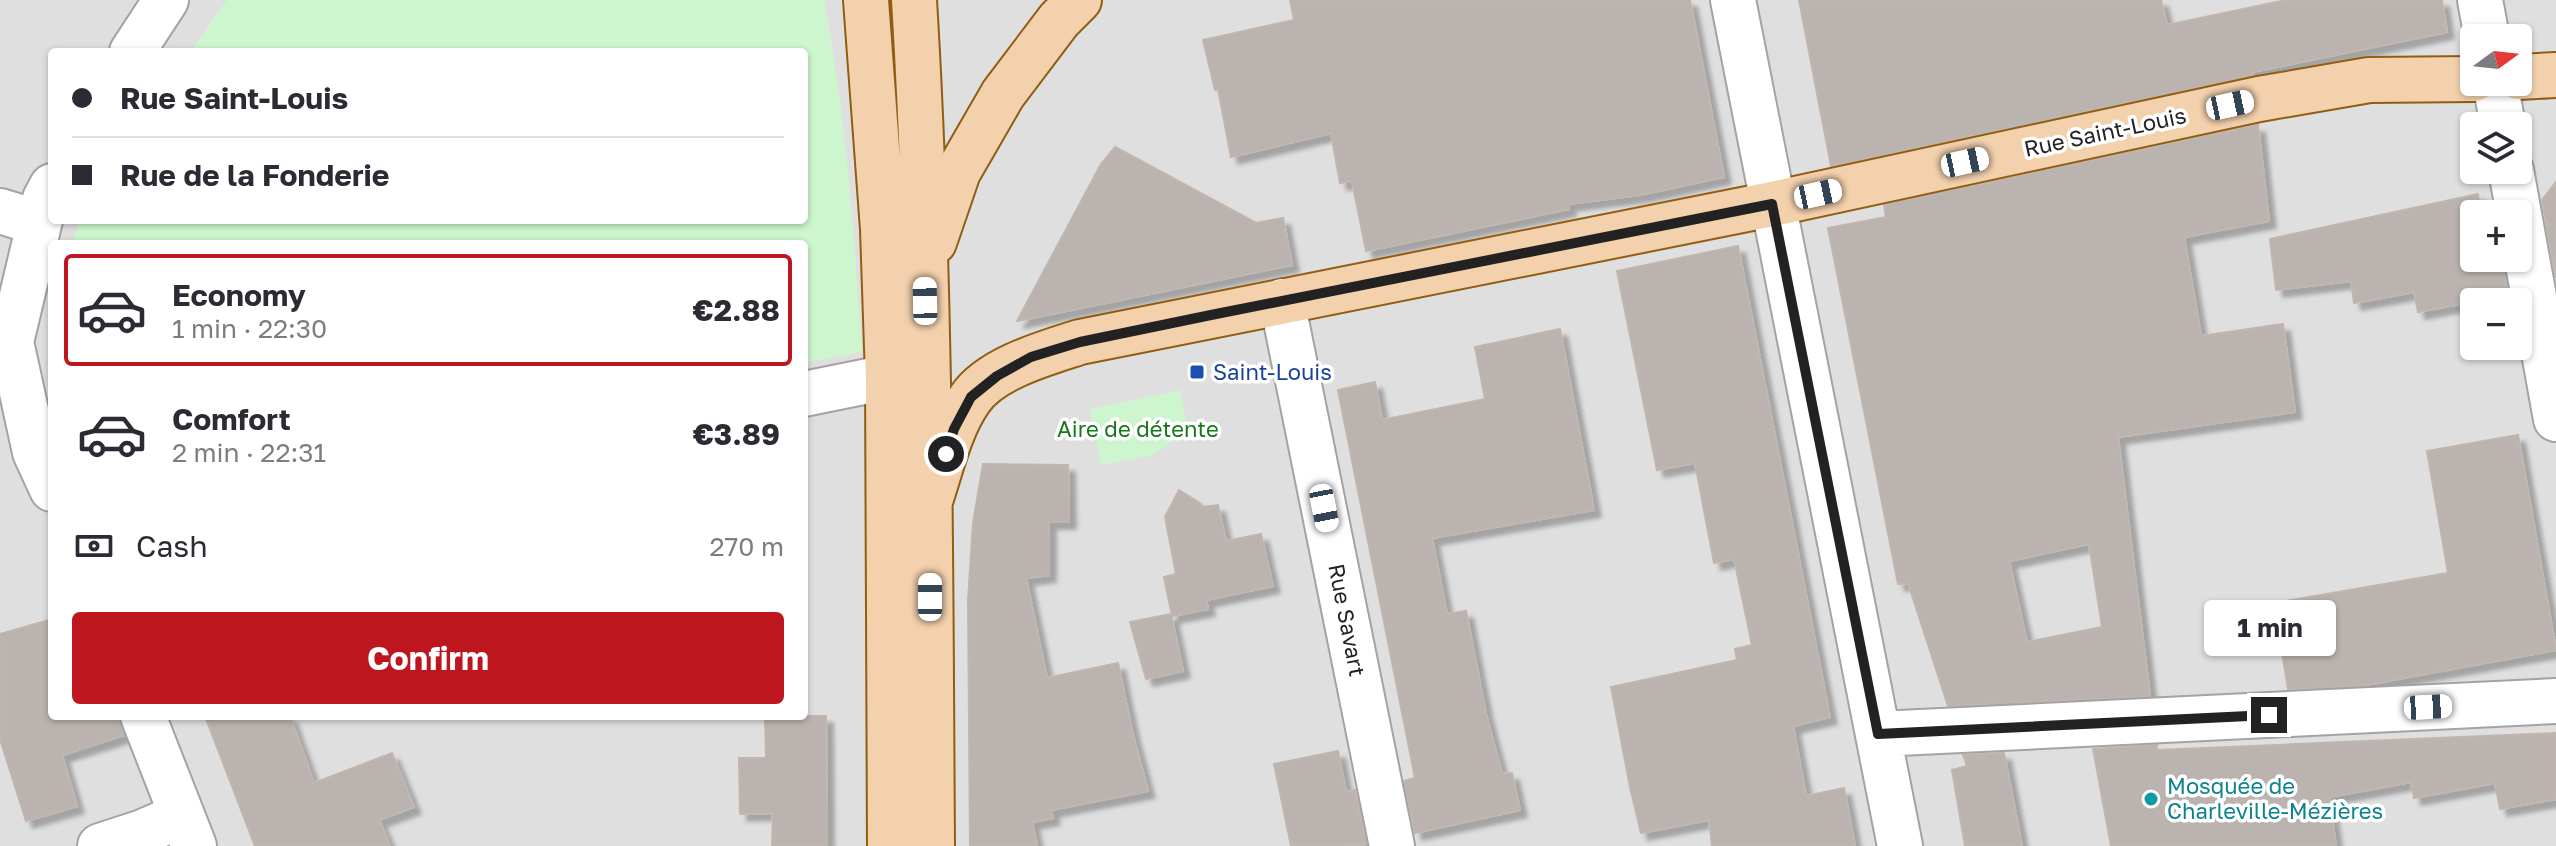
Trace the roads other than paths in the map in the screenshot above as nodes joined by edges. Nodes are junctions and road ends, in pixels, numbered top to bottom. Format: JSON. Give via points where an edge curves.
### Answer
{"nodes":[{"id":1,"x":166,"y":0,"type":"edge"},
{"id":2,"x":866,"y":0,"type":"edge"},
{"id":3,"x":914,"y":0,"type":"edge"},
{"id":4,"x":1079,"y":0,"type":"edge"},
{"id":5,"x":1733,"y":0,"type":"edge"},
{"id":6,"x":2480,"y":0,"type":"edge"},
{"id":7,"x":2484,"y":24,"type":"edge"},
{"id":8,"x":135,"y":48,"type":"edge"},
{"id":9,"x":2556,"y":75,"type":"edge"},
{"id":10,"x":2532,"y":76,"type":"edge"},
{"id":11,"x":2460,"y":79,"type":"edge"},
{"id":12,"x":2514,"y":184,"type":"edge"},
{"id":13,"x":1772,"y":204,"type":"junction"},
{"id":14,"x":30,"y":207,"type":"edge"},
{"id":15,"x":924,"y":270,"type":"junction"},
{"id":16,"x":1282,"y":301,"type":"junction"},
{"id":17,"x":888,"y":377,"type":"junction"},
{"id":18,"x":808,"y":393,"type":"edge"},
{"id":19,"x":2556,"y":419,"type":"edge"},
{"id":20,"x":48,"y":480,"type":"edge"},
{"id":21,"x":929,"y":504,"type":"junction"},
{"id":22,"x":2556,"y":701,"type":"edge"},
{"id":23,"x":145,"y":720,"type":"edge"},
{"id":24,"x":1878,"y":734,"type":"junction"},
{"id":25,"x":188,"y":830,"type":"edge"},
{"id":26,"x":100,"y":846,"type":"edge"},
{"id":27,"x":890,"y":846,"type":"edge"},
{"id":28,"x":932,"y":846,"type":"edge"},
{"id":29,"x":1392,"y":846,"type":"edge"},
{"id":30,"x":1900,"y":846,"type":"edge"}],
"edges":[{"from":1,"to":8,"type":"street"},
{"from":2,"to":17,"type":"main road"},
{"from":3,"to":15,"type":"main road"},
{"from":4,"to":15,"type":"main road","via":[[1003,94],[958,172]]},
{"from":5,"to":13,"type":"street"},
{"from":6,"to":7,"type":"street"},
{"from":9,"to":10,"type":"main road"},
{"from":11,"to":13,"type":"main road","name":"Rue Saint-Louis","via":[[2369,80],[2259,99]]},
{"from":12,"to":19,"type":"street"},
{"from":13,"to":16,"type":"main road","name":"Rue Saint-Louis"},
{"from":13,"to":24,"type":"street"},
{"from":14,"to":20,"type":"street","via":[[11,342],[35,452]]},
{"from":15,"to":17,"type":"main road"},
{"from":15,"to":21,"type":"main road"},
{"from":16,"to":21,"type":"main road","name":"Rue Saint-Louis","via":[[1080,342],[1031,357],[997,376],[971,397],[954,429]]},
{"from":16,"to":29,"type":"street","name":"Rue Savart"},
{"from":17,"to":18,"type":"street"},
{"from":17,"to":27,"type":"main road"},
{"from":21,"to":28,"type":"main road"},
{"from":22,"to":24,"type":"street"},
{"from":23,"to":25,"type":"street"},
{"from":24,"to":30,"type":"street"},
{"from":25,"to":26,"type":"street","via":[[143,832]]}]}
